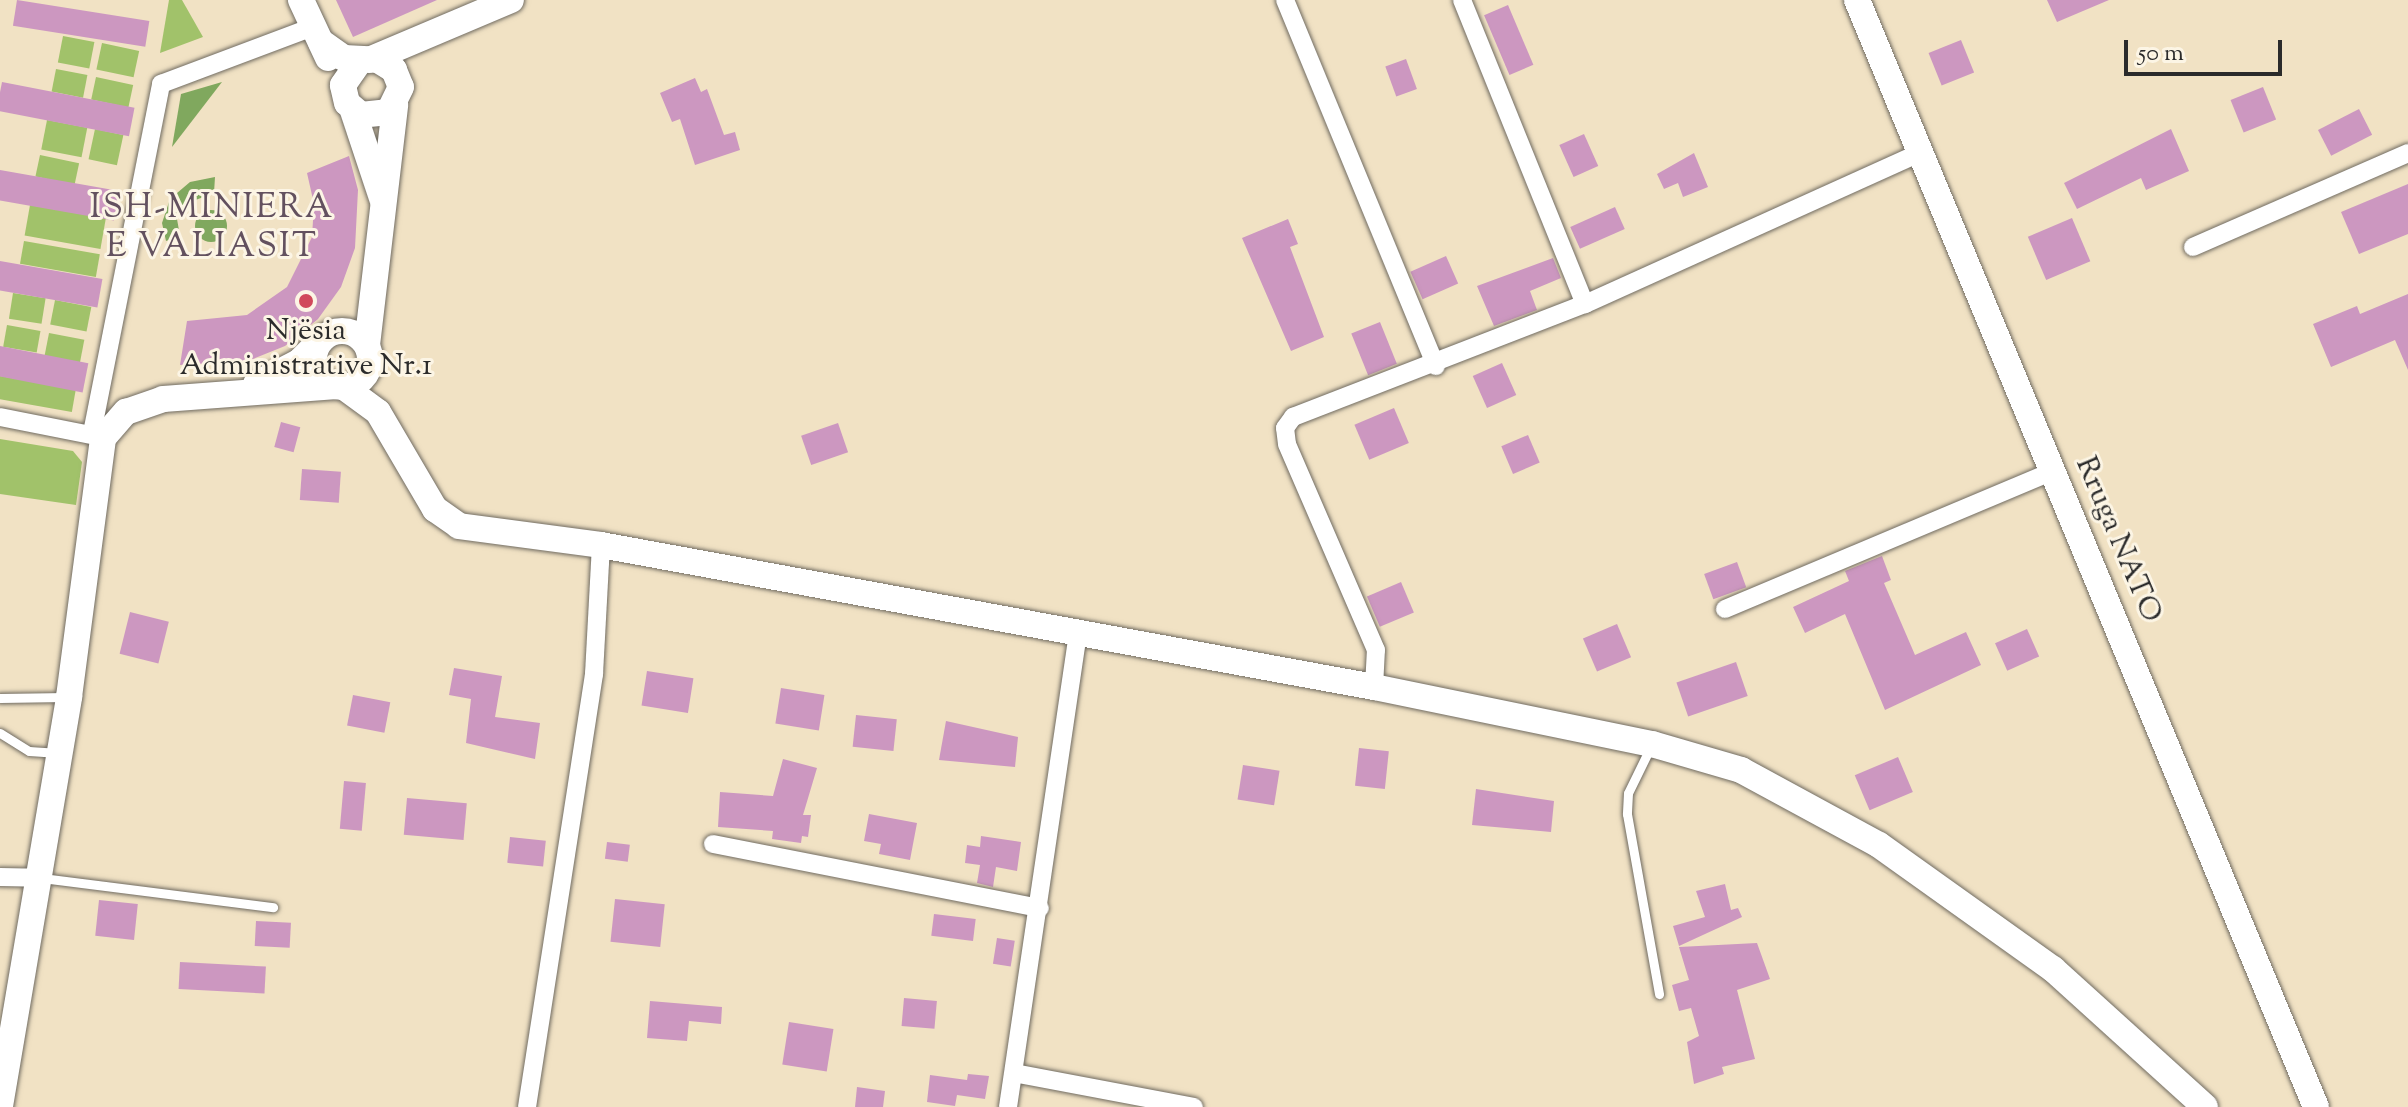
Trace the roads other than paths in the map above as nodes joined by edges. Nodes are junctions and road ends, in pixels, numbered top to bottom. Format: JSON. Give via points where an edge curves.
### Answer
{"nodes":[{"id":1,"x":301,"y":0,"type":"edge"},
{"id":2,"x":511,"y":0,"type":"edge"},
{"id":3,"x":1285,"y":0,"type":"edge"},
{"id":4,"x":1462,"y":0,"type":"edge"},
{"id":5,"x":1857,"y":0,"type":"edge"},
{"id":6,"x":317,"y":35,"type":"junction"},
{"id":7,"x":419,"y":38,"type":"junction"},
{"id":8,"x":364,"y":61,"type":"junction"},
{"id":9,"x":398,"y":96,"type":"junction"},
{"id":10,"x":348,"y":102,"type":"junction"},
{"id":11,"x":1920,"y":153,"type":"junction"},
{"id":12,"x":2408,"y":153,"type":"edge"},
{"id":13,"x":384,"y":206,"type":"junction"},
{"id":14,"x":2193,"y":247,"type":"dead end"},
{"id":15,"x":374,"y":268,"type":"junction"},
{"id":16,"x":1585,"y":304,"type":"junction"},
{"id":17,"x":325,"y":337,"type":"junction"},
{"id":18,"x":368,"y":354,"type":"junction"},
{"id":19,"x":1436,"y":366,"type":"junction"},
{"id":20,"x":339,"y":386,"type":"junction"},
{"id":21,"x":234,"y":392,"type":"junction"},
{"id":22,"x":0,"y":417,"type":"edge"},
{"id":23,"x":98,"y":436,"type":"junction"},
{"id":24,"x":397,"y":442,"type":"junction"},
{"id":25,"x":2053,"y":471,"type":"junction"},
{"id":26,"x":601,"y":545,"type":"junction"},
{"id":27,"x":1725,"y":609,"type":"dead end"},
{"id":28,"x":1078,"y":634,"type":"junction"},
{"id":29,"x":1374,"y":687,"type":"junction"},
{"id":30,"x":69,"y":697,"type":"junction"},
{"id":31,"x":0,"y":698,"type":"edge"},
{"id":32,"x":0,"y":733,"type":"edge"},
{"id":33,"x":1652,"y":744,"type":"junction"},
{"id":34,"x":59,"y":754,"type":"junction"},
{"id":35,"x":713,"y":844,"type":"dead end"},
{"id":36,"x":0,"y":877,"type":"edge"},
{"id":37,"x":39,"y":878,"type":"junction"},
{"id":38,"x":273,"y":907,"type":"dead end"},
{"id":39,"x":1040,"y":908,"type":"junction"},
{"id":40,"x":1659,"y":994,"type":"dead end"},
{"id":41,"x":5,"y":1053,"type":"edge"},
{"id":42,"x":1014,"y":1073,"type":"junction"},
{"id":43,"x":0,"y":1106,"type":"edge"},
{"id":44,"x":527,"y":1107,"type":"edge"},
{"id":45,"x":1008,"y":1107,"type":"edge"},
{"id":46,"x":1194,"y":1107,"type":"edge"},
{"id":47,"x":2205,"y":1107,"type":"edge"},
{"id":48,"x":2316,"y":1107,"type":"edge"}],
"edges":[{"from":1,"to":6,"type":"street"},
{"from":2,"to":7,"type":"street"},
{"from":3,"to":19,"type":"street"},
{"from":4,"to":16,"type":"street"},
{"from":5,"to":11,"type":"street","name":"Rruga NATO"},
{"from":6,"to":8,"type":"street"},
{"from":6,"to":10,"type":"street"},
{"from":6,"to":23,"type":"street","via":[[161,84]]},
{"from":7,"to":8,"type":"street"},
{"from":7,"to":9,"type":"street"},
{"from":8,"to":9,"type":"street","via":[[394,70]]},
{"from":8,"to":10,"type":"street","via":[[346,76]]},
{"from":9,"to":10,"type":"street","via":[[371,117]]},
{"from":9,"to":13,"type":"street"},
{"from":10,"to":13,"type":"street"},
{"from":11,"to":16,"type":"street"},
{"from":11,"to":25,"type":"street","name":"Rruga NATO"},
{"from":12,"to":14,"type":"street"},
{"from":13,"to":15,"type":"street"},
{"from":15,"to":17,"type":"street","via":[[363,293]]},
{"from":15,"to":18,"type":"street"},
{"from":16,"to":19,"type":"street"},
{"from":17,"to":18,"type":"street","via":[[353,333]]},
{"from":17,"to":20,"type":"street","via":[[315,367]]},
{"from":17,"to":21,"type":"street","via":[[274,378]]},
{"from":18,"to":20,"type":"street","via":[[361,380]]},
{"from":18,"to":24,"type":"street"},
{"from":19,"to":29,"type":"street","via":[[1293,417],[1285,428],[1287,444],[1376,650]]},
{"from":20,"to":21,"type":"street"},
{"from":20,"to":24,"type":"street","via":[[378,412]]},
{"from":21,"to":23,"type":"street","via":[[141,404]]},
{"from":22,"to":23,"type":"street"},
{"from":23,"to":30,"type":"street"},
{"from":24,"to":26,"type":"street","via":[[446,521]]},
{"from":25,"to":27,"type":"street"},
{"from":25,"to":48,"type":"street","name":"Rruga NATO"},
{"from":26,"to":28,"type":"street"},
{"from":26,"to":44,"type":"street","via":[[594,674]]},
{"from":28,"to":29,"type":"street"},
{"from":28,"to":39,"type":"street"},
{"from":29,"to":33,"type":"street"},
{"from":30,"to":31,"type":"lane"},
{"from":30,"to":34,"type":"street"},
{"from":32,"to":34,"type":"lane","via":[[29,751]]},
{"from":33,"to":40,"type":"lane","via":[[1628,793],[1627,814]]},
{"from":33,"to":47,"type":"street","via":[[1741,770],[1879,845],[2053,969]]},
{"from":34,"to":37,"type":"street"},
{"from":35,"to":39,"type":"street"},
{"from":36,"to":37,"type":"street"},
{"from":37,"to":38,"type":"lane"},
{"from":37,"to":41,"type":"street"},
{"from":39,"to":42,"type":"street"},
{"from":41,"to":43,"type":"street"},
{"from":42,"to":45,"type":"street"},
{"from":42,"to":46,"type":"street"}]}
